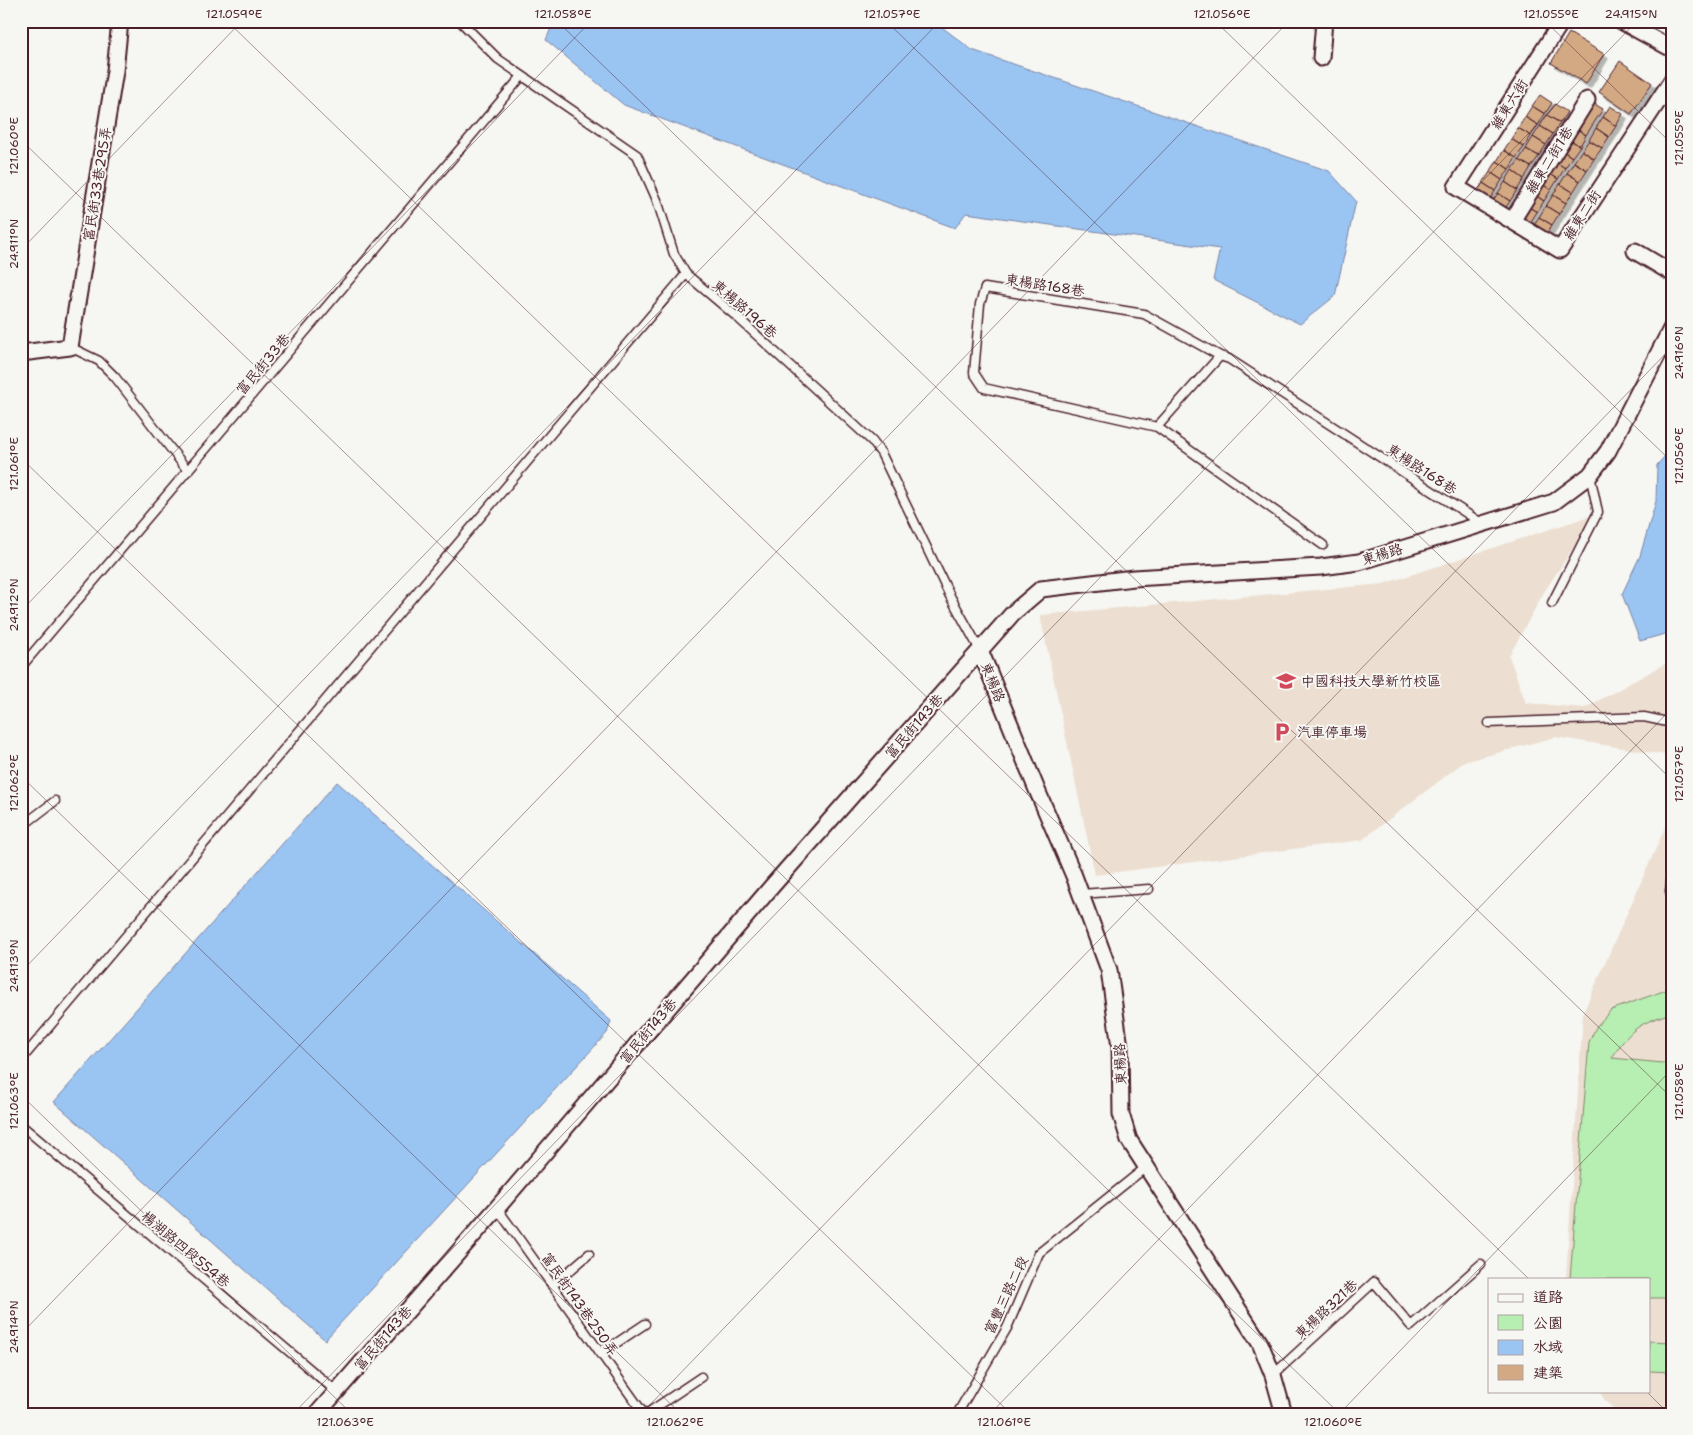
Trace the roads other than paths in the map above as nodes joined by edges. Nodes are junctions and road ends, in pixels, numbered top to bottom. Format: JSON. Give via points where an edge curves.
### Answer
{"nodes":[{"id":1,"x":120,"y":21,"type":"edge"},
{"id":2,"x":460,"y":21,"type":"edge"},
{"id":3,"x":1324,"y":21,"type":"edge"},
{"id":4,"x":1562,"y":21,"type":"edge"},
{"id":5,"x":1630,"y":23,"type":"edge"},
{"id":6,"x":1672,"y":49,"type":"edge"},
{"id":7,"x":1321,"y":58,"type":"dead end"},
{"id":8,"x":522,"y":76,"type":"junction"},
{"id":9,"x":1672,"y":80,"type":"edge"},
{"id":10,"x":1587,"y":100,"type":"dead end"},
{"id":11,"x":1456,"y":187,"type":"joint"},
{"id":12,"x":1512,"y":221,"type":"junction"},
{"id":13,"x":1635,"y":252,"type":"dead end"},
{"id":14,"x":1672,"y":273,"type":"edge"},
{"id":15,"x":686,"y":274,"type":"junction"},
{"id":16,"x":1672,"y":327,"type":"edge"},
{"id":17,"x":70,"y":347,"type":"junction"},
{"id":18,"x":21,"y":353,"type":"edge"},
{"id":19,"x":1220,"y":356,"type":"junction"},
{"id":20,"x":1156,"y":427,"type":"junction"},
{"id":21,"x":188,"y":471,"type":"junction"},
{"id":22,"x":1590,"y":475,"type":"junction"},
{"id":23,"x":1483,"y":524,"type":"junction"},
{"id":24,"x":1323,"y":544,"type":"dead end"},
{"id":25,"x":1552,"y":603,"type":"dead end"},
{"id":26,"x":980,"y":650,"type":"junction"},
{"id":27,"x":21,"y":667,"type":"edge"},
{"id":28,"x":1672,"y":723,"type":"edge"},
{"id":29,"x":1488,"y":724,"type":"dead end"},
{"id":30,"x":55,"y":801,"type":"dead end"},
{"id":31,"x":21,"y":827,"type":"edge"},
{"id":32,"x":1672,"y":872,"type":"edge"},
{"id":33,"x":1149,"y":889,"type":"dead end"},
{"id":34,"x":1081,"y":894,"type":"junction"},
{"id":35,"x":1672,"y":898,"type":"edge"},
{"id":36,"x":21,"y":1060,"type":"edge"},
{"id":37,"x":21,"y":1125,"type":"edge"},
{"id":38,"x":1146,"y":1168,"type":"junction"},
{"id":39,"x":498,"y":1208,"type":"junction"},
{"id":40,"x":589,"y":1254,"type":"dead end"},
{"id":41,"x":1481,"y":1264,"type":"dead end"},
{"id":42,"x":552,"y":1286,"type":"junction"},
{"id":43,"x":645,"y":1324,"type":"dead end"},
{"id":44,"x":600,"y":1354,"type":"junction"},
{"id":45,"x":1273,"y":1375,"type":"junction"},
{"id":46,"x":701,"y":1376,"type":"dead end"},
{"id":47,"x":336,"y":1391,"type":"junction"},
{"id":48,"x":317,"y":1414,"type":"edge"},
{"id":49,"x":645,"y":1414,"type":"edge"},
{"id":50,"x":957,"y":1414,"type":"edge"},
{"id":51,"x":1284,"y":1414,"type":"edge"}],
"edges":[{"from":1,"to":17,"type":"street","name":"富民街33巷295弄","via":[[115,71]]},
{"from":2,"to":8,"type":"lane","name":"東楊路196巷","via":[[498,59]]},
{"from":3,"to":7,"type":"street"},
{"from":4,"to":11,"type":"street","name":"維東六街"},
{"from":5,"to":6,"type":"street"},
{"from":8,"to":15,"type":"lane","name":"東楊路196巷","via":[[637,155],[657,200],[674,254]]},
{"from":8,"to":21,"type":"lane","name":"富民街33巷"},
{"from":9,"to":12,"type":"street","name":"維東二街","via":[[1560,250]]},
{"from":10,"to":12,"type":"street","name":"維東二街1巷"},
{"from":11,"to":12,"type":"street","name":"維東二街"},
{"from":13,"to":14,"type":"street"},
{"from":15,"to":26,"type":"lane","name":"東楊路196巷","via":[[872,441]]},
{"from":15,"to":36,"type":"lane"},
{"from":16,"to":22,"type":"street","name":"東楊路","via":[[1608,451]]},
{"from":17,"to":18,"type":"street"},
{"from":17,"to":21,"type":"lane","via":[[99,361],[115,377]]},
{"from":19,"to":20,"type":"lane"},
{"from":19,"to":20,"type":"lane","name":"東楊路168巷","via":[[1144,314],[985,288],[980,304],[974,373],[984,388]]},
{"from":19,"to":23,"type":"lane","name":"東楊路168巷"},
{"from":20,"to":24,"type":"lane","name":"東楊路168巷"},
{"from":21,"to":27,"type":"lane","name":"富民街33巷"},
{"from":22,"to":23,"type":"street","name":"東楊路","via":[[1554,502]]},
{"from":22,"to":25,"type":"lane","via":[[1598,512]]},
{"from":23,"to":26,"type":"street","name":"東楊路","via":[[1358,562],[1321,568],[1134,578],[1041,589],[1013,613]]},
{"from":26,"to":34,"type":"street","name":"東楊路"},
{"from":26,"to":39,"type":"street","name":"富民街143巷","via":[[773,885]]},
{"from":28,"to":29,"type":"lane","via":[[1644,717]]},
{"from":30,"to":31,"type":"lane"},
{"from":32,"to":35,"type":"lane"},
{"from":33,"to":34,"type":"lane"},
{"from":34,"to":38,"type":"street","name":"東楊路","via":[[1109,970],[1120,1047],[1121,1114],[1129,1140]]},
{"from":37,"to":47,"type":"lane","name":"楊湖路四段554巷"},
{"from":38,"to":45,"type":"street","name":"東楊路","via":[[1260,1343]]},
{"from":38,"to":50,"type":"lane","name":"富豐三路二段","via":[[1039,1253],[1007,1328]]},
{"from":39,"to":42,"type":"lane","name":"富民街143巷250弄"},
{"from":39,"to":47,"type":"street","name":"富民街143巷"},
{"from":40,"to":42,"type":"lane"},
{"from":41,"to":45,"type":"lane","name":"東楊路321巷","via":[[1411,1326],[1374,1282]]},
{"from":42,"to":44,"type":"lane","name":"富民街143巷250弄"},
{"from":43,"to":44,"type":"lane"},
{"from":44,"to":49,"type":"lane","name":"富民街143巷250弄"},
{"from":45,"to":51,"type":"street","name":"東楊路"},
{"from":46,"to":49,"type":"lane"},
{"from":47,"to":48,"type":"street","name":"富民街143巷"}]}
